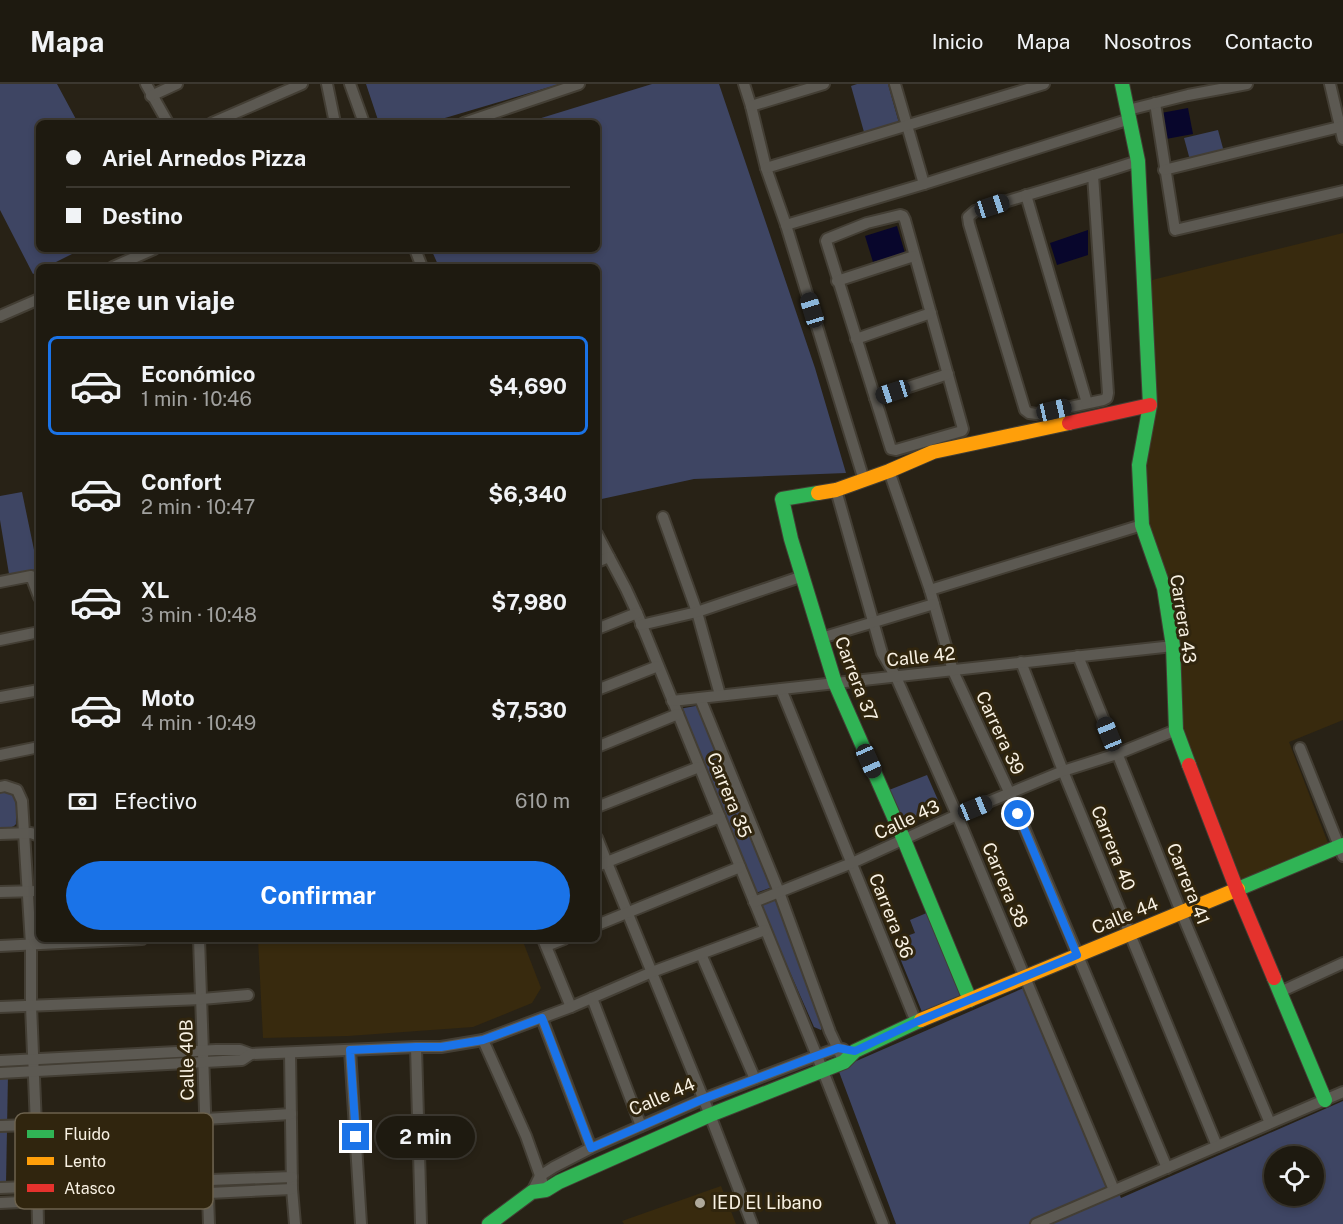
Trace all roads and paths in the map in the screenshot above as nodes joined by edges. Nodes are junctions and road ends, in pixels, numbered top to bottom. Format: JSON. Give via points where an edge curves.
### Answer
{"nodes":[{"id":1,"x":146,"y":84,"type":"edge"},
{"id":2,"x":177,"y":84,"type":"edge"},
{"id":3,"x":302,"y":84,"type":"edge"},
{"id":4,"x":327,"y":84,"type":"edge"},
{"id":5,"x":350,"y":84,"type":"edge"},
{"id":6,"x":579,"y":84,"type":"edge"},
{"id":7,"x":744,"y":84,"type":"edge"},
{"id":8,"x":824,"y":84,"type":"edge"},
{"id":9,"x":895,"y":84,"type":"edge"},
{"id":10,"x":1044,"y":84,"type":"edge"},
{"id":11,"x":1122,"y":84,"type":"edge"},
{"id":12,"x":1221,"y":84,"type":"edge"},
{"id":13,"x":1247,"y":84,"type":"edge"},
{"id":14,"x":1330,"y":84,"type":"edge"},
{"id":15,"x":1188,"y":95,"type":"junction"},
{"id":16,"x":152,"y":96,"type":"junction"},
{"id":17,"x":1155,"y":103,"type":"junction"},
{"id":18,"x":751,"y":106,"type":"junction"},
{"id":19,"x":1129,"y":114,"type":"junction"},
{"id":20,"x":166,"y":120,"type":"edge"},
{"id":21,"x":219,"y":120,"type":"edge"},
{"id":22,"x":334,"y":120,"type":"edge"},
{"id":23,"x":363,"y":120,"type":"edge"},
{"id":24,"x":473,"y":120,"type":"edge"},
{"id":25,"x":907,"y":125,"type":"junction"},
{"id":26,"x":1342,"y":126,"type":"edge"},
{"id":27,"x":1343,"y":139,"type":"edge"},
{"id":28,"x":1138,"y":161,"type":"junction"},
{"id":29,"x":766,"y":168,"type":"junction"},
{"id":30,"x":1164,"y":170,"type":"junction"},
{"id":31,"x":1093,"y":175,"type":"junction"},
{"id":32,"x":924,"y":184,"type":"junction"},
{"id":33,"x":1343,"y":191,"type":"edge"},
{"id":34,"x":1026,"y":195,"type":"junction"},
{"id":35,"x":860,"y":203,"type":"junction"},
{"id":36,"x":867,"y":223,"type":"junction"},
{"id":37,"x":786,"y":225,"type":"junction"},
{"id":38,"x":147,"y":252,"type":"edge"},
{"id":39,"x":914,"y":256,"type":"junction"},
{"id":40,"x":120,"y":264,"type":"edge"},
{"id":41,"x":837,"y":281,"type":"junction"},
{"id":42,"x":36,"y":300,"type":"edge"},
{"id":43,"x":931,"y":314,"type":"junction"},
{"id":44,"x":0,"y":316,"type":"edge"},
{"id":45,"x":856,"y":339,"type":"junction"},
{"id":46,"x":948,"y":374,"type":"junction"},
{"id":47,"x":875,"y":398,"type":"junction"},
{"id":48,"x":1087,"y":403,"type":"junction"},
{"id":49,"x":1150,"y":405,"type":"junction"},
{"id":50,"x":890,"y":471,"type":"junction"},
{"id":51,"x":864,"y":480,"type":"junction"},
{"id":52,"x":836,"y":490,"type":"junction"},
{"id":53,"x":663,"y":516,"type":"dead end"},
{"id":54,"x":1142,"y":525,"type":"junction"},
{"id":55,"x":600,"y":540,"type":"edge"},
{"id":56,"x":609,"y":557,"type":"junction"},
{"id":57,"x":600,"y":561,"type":"edge"},
{"id":58,"x":803,"y":576,"type":"junction"},
{"id":59,"x":0,"y":582,"type":"edge"},
{"id":60,"x":36,"y":589,"type":"edge"},
{"id":61,"x":930,"y":590,"type":"junction"},
{"id":62,"x":934,"y":604,"type":"junction"},
{"id":63,"x":697,"y":612,"type":"junction"},
{"id":64,"x":637,"y":613,"type":"junction"},
{"id":65,"x":874,"y":623,"type":"junction"},
{"id":66,"x":641,"y":625,"type":"junction"},
{"id":67,"x":600,"y":628,"type":"edge"},
{"id":68,"x":36,"y":633,"type":"edge"},
{"id":69,"x":821,"y":638,"type":"junction"},
{"id":70,"x":0,"y":640,"type":"edge"},
{"id":71,"x":1173,"y":645,"type":"junction"},
{"id":72,"x":1078,"y":656,"type":"junction"},
{"id":73,"x":1021,"y":662,"type":"junction"},
{"id":74,"x":658,"y":666,"type":"junction"},
{"id":75,"x":953,"y":670,"type":"junction"},
{"id":76,"x":896,"y":677,"type":"junction"},
{"id":77,"x":835,"y":683,"type":"junction"},
{"id":78,"x":781,"y":688,"type":"junction"},
{"id":79,"x":600,"y":689,"type":"edge"},
{"id":80,"x":36,"y":691,"type":"edge"},
{"id":81,"x":720,"y":695,"type":"junction"},
{"id":82,"x":0,"y":697,"type":"edge"},
{"id":83,"x":700,"y":698,"type":"junction"},
{"id":84,"x":672,"y":701,"type":"junction"},
{"id":85,"x":678,"y":714,"type":"junction"},
{"id":86,"x":1176,"y":730,"type":"junction"},
{"id":87,"x":600,"y":746,"type":"edge"},
{"id":88,"x":36,"y":748,"type":"edge"},
{"id":89,"x":1300,"y":748,"type":"dead end"},
{"id":90,"x":1117,"y":754,"type":"junction"},
{"id":91,"x":0,"y":755,"type":"edge"},
{"id":92,"x":699,"y":767,"type":"junction"},
{"id":93,"x":1064,"y":771,"type":"junction"},
{"id":94,"x":0,"y":787,"type":"edge"},
{"id":95,"x":1010,"y":794,"type":"junction"},
{"id":96,"x":600,"y":806,"type":"edge"},
{"id":97,"x":957,"y":815,"type":"junction"},
{"id":98,"x":720,"y":817,"type":"junction"},
{"id":99,"x":24,"y":833,"type":"junction"},
{"id":100,"x":0,"y":834,"type":"edge"},
{"id":101,"x":36,"y":835,"type":"edge"},
{"id":102,"x":904,"y":840,"type":"junction"},
{"id":103,"x":1342,"y":849,"type":"edge"},
{"id":104,"x":852,"y":863,"type":"junction"},
{"id":105,"x":602,"y":864,"type":"edge"},
{"id":106,"x":740,"y":867,"type":"junction"},
{"id":107,"x":1237,"y":890,"type":"junction"},
{"id":108,"x":27,"y":891,"type":"junction"},
{"id":109,"x":36,"y":891,"type":"edge"},
{"id":110,"x":0,"y":892,"type":"edge"},
{"id":111,"x":780,"y":892,"type":"junction"},
{"id":112,"x":754,"y":902,"type":"junction"},
{"id":113,"x":1181,"y":912,"type":"junction"},
{"id":114,"x":628,"y":913,"type":"junction"},
{"id":115,"x":600,"y":924,"type":"edge"},
{"id":116,"x":765,"y":930,"type":"junction"},
{"id":117,"x":1130,"y":933,"type":"junction"},
{"id":118,"x":75,"y":942,"type":"edge"},
{"id":119,"x":199,"y":942,"type":"edge"},
{"id":120,"x":545,"y":943,"type":"edge"},
{"id":121,"x":31,"y":944,"type":"junction"},
{"id":122,"x":0,"y":946,"type":"edge"},
{"id":123,"x":701,"y":954,"type":"junction"},
{"id":124,"x":1077,"y":955,"type":"junction"},
{"id":125,"x":1343,"y":963,"type":"edge"},
{"id":126,"x":652,"y":972,"type":"junction"},
{"id":127,"x":1025,"y":976,"type":"junction"},
{"id":128,"x":1280,"y":992,"type":"junction"},
{"id":129,"x":248,"y":995,"type":"dead end"},
{"id":130,"x":592,"y":998,"type":"junction"},
{"id":131,"x":202,"y":999,"type":"junction"},
{"id":132,"x":970,"y":1000,"type":"junction"},
{"id":133,"x":31,"y":1006,"type":"junction"},
{"id":134,"x":0,"y":1007,"type":"edge"},
{"id":135,"x":571,"y":1007,"type":"junction"},
{"id":136,"x":542,"y":1018,"type":"junction"},
{"id":137,"x":916,"y":1022,"type":"junction"},
{"id":138,"x":483,"y":1040,"type":"junction"},
{"id":139,"x":416,"y":1047,"type":"junction"},
{"id":140,"x":838,"y":1048,"type":"junction"},
{"id":141,"x":350,"y":1050,"type":"junction"},
{"id":142,"x":855,"y":1051,"type":"junction"},
{"id":143,"x":290,"y":1053,"type":"junction"},
{"id":144,"x":203,"y":1056,"type":"junction"},
{"id":145,"x":816,"y":1056,"type":"junction"},
{"id":146,"x":0,"y":1061,"type":"edge"},
{"id":147,"x":844,"y":1062,"type":"junction"},
{"id":148,"x":33,"y":1066,"type":"junction"},
{"id":149,"x":823,"y":1071,"type":"junction"},
{"id":150,"x":0,"y":1073,"type":"edge"},
{"id":151,"x":755,"y":1079,"type":"junction"},
{"id":152,"x":1343,"y":1092,"type":"edge"},
{"id":153,"x":703,"y":1099,"type":"junction"},
{"id":154,"x":1324,"y":1100,"type":"junction"},
{"id":155,"x":35,"y":1113,"type":"edge"},
{"id":156,"x":205,"y":1113,"type":"edge"},
{"id":157,"x":291,"y":1114,"type":"junction"},
{"id":158,"x":710,"y":1115,"type":"junction"},
{"id":159,"x":213,"y":1119,"type":"edge"},
{"id":160,"x":1270,"y":1123,"type":"junction"},
{"id":161,"x":0,"y":1126,"type":"edge"},
{"id":162,"x":15,"y":1126,"type":"edge"},
{"id":163,"x":641,"y":1126,"type":"junction"},
{"id":164,"x":1217,"y":1146,"type":"junction"},
{"id":165,"x":591,"y":1148,"type":"junction"},
{"id":166,"x":1167,"y":1168,"type":"junction"},
{"id":167,"x":540,"y":1176,"type":"junction"},
{"id":168,"x":213,"y":1181,"type":"edge"},
{"id":169,"x":292,"y":1183,"type":"junction"},
{"id":170,"x":15,"y":1187,"type":"edge"},
{"id":171,"x":0,"y":1188,"type":"edge"},
{"id":172,"x":1114,"y":1190,"type":"junction"},
{"id":173,"x":539,"y":1191,"type":"junction"},
{"id":174,"x":213,"y":1193,"type":"edge"},
{"id":175,"x":15,"y":1202,"type":"edge"},
{"id":176,"x":0,"y":1203,"type":"edge"},
{"id":177,"x":37,"y":1209,"type":"edge"},
{"id":178,"x":208,"y":1209,"type":"edge"},
{"id":179,"x":505,"y":1219,"type":"edge"},
{"id":180,"x":38,"y":1224,"type":"edge"},
{"id":181,"x":209,"y":1224,"type":"edge"},
{"id":182,"x":295,"y":1224,"type":"edge"},
{"id":183,"x":361,"y":1224,"type":"edge"},
{"id":184,"x":422,"y":1224,"type":"edge"},
{"id":185,"x":489,"y":1224,"type":"edge"},
{"id":186,"x":753,"y":1224,"type":"edge"},
{"id":187,"x":883,"y":1224,"type":"edge"},
{"id":188,"x":1036,"y":1224,"type":"edge"}],
"edges":[{"from":1,"to":16,"type":"street"},
{"from":2,"to":16,"type":"street"},
{"from":3,"to":21,"type":"street"},
{"from":4,"to":22,"type":"street"},
{"from":5,"to":23,"type":"street"},
{"from":6,"to":24,"type":"street"},
{"from":7,"to":18,"type":"street"},
{"from":8,"to":18,"type":"street"},
{"from":9,"to":25,"type":"street"},
{"from":10,"to":25,"type":"street"},
{"from":11,"to":19,"type":"street","name":"Carrera 43"},
{"from":12,"to":15,"type":"street"},
{"from":13,"to":15,"type":"street"},
{"from":14,"to":26,"type":"street"},
{"from":15,"to":17,"type":"street"},
{"from":16,"to":20,"type":"street"},
{"from":17,"to":19,"type":"street"},
{"from":17,"to":30,"type":"street"},
{"from":18,"to":29,"type":"street"},
{"from":19,"to":28,"type":"street","name":"Carrera 43"},
{"from":19,"to":32,"type":"street"},
{"from":25,"to":29,"type":"street"},
{"from":25,"to":32,"type":"street"},
{"from":26,"to":27,"type":"street"},
{"from":26,"to":30,"type":"street"},
{"from":28,"to":31,"type":"street"},
{"from":28,"to":49,"type":"street","name":"Carrera 43"},
{"from":29,"to":37,"type":"street"},
{"from":30,"to":33,"type":"street","via":[[1175,230]]},
{"from":31,"to":34,"type":"street"},
{"from":31,"to":48,"type":"street","via":[[1108,393],[1107,398]]},
{"from":32,"to":35,"type":"street"},
{"from":34,"to":48,"type":"street"},
{"from":34,"to":48,"type":"street","via":[[975,211],[968,217],[969,224],[1025,410],[1037,414]]},
{"from":35,"to":36,"type":"street"},
{"from":35,"to":37,"type":"street"},
{"from":36,"to":39,"type":"street","via":[[903,216]]},
{"from":36,"to":41,"type":"street","via":[[827,239]]},
{"from":37,"to":51,"type":"street"},
{"from":38,"to":40,"type":"street"},
{"from":39,"to":41,"type":"street"},
{"from":39,"to":43,"type":"street"},
{"from":41,"to":45,"type":"street"},
{"from":42,"to":44,"type":"street"},
{"from":43,"to":45,"type":"street"},
{"from":43,"to":46,"type":"street"},
{"from":45,"to":47,"type":"street"},
{"from":46,"to":47,"type":"street"},
{"from":46,"to":47,"type":"street","via":[[962,431],[891,449]]},
{"from":49,"to":50,"type":"street","via":[[933,452]]},
{"from":49,"to":54,"type":"street","name":"Carrera 43","via":[[1139,465]]},
{"from":50,"to":51,"type":"street"},
{"from":50,"to":61,"type":"street","name":"Carrera 39"},
{"from":51,"to":52,"type":"street"},
{"from":52,"to":58,"type":"street","name":"Carrera 37","via":[[782,499]]},
{"from":52,"to":65,"type":"street","name":"Carrera 38"},
{"from":53,"to":63,"type":"street"},
{"from":54,"to":61,"type":"street"},
{"from":54,"to":71,"type":"street","name":"Carrera 43","via":[[1164,588]]},
{"from":55,"to":56,"type":"street","name":"Carrera 35"},
{"from":56,"to":57,"type":"street"},
{"from":56,"to":64,"type":"street","name":"Carrera 35"},
{"from":58,"to":63,"type":"street"},
{"from":58,"to":69,"type":"street","name":"Carrera 37"},
{"from":59,"to":60,"type":"street","via":[[31,576]]},
{"from":61,"to":62,"type":"street","name":"Carrera 39"},
{"from":62,"to":65,"type":"street"},
{"from":62,"to":75,"type":"street","name":"Carrera 39"},
{"from":63,"to":66,"type":"street"},
{"from":63,"to":81,"type":"street"},
{"from":64,"to":66,"type":"street","name":"Carrera 35"},
{"from":64,"to":67,"type":"street"},
{"from":65,"to":69,"type":"street"},
{"from":65,"to":76,"type":"street","name":"Carrera 38","via":[[882,652]]},
{"from":66,"to":74,"type":"street","name":"Carrera 35"},
{"from":68,"to":70,"type":"street"},
{"from":69,"to":77,"type":"street","name":"Carrera 37"},
{"from":71,"to":72,"type":"street","name":"Calle 42"},
{"from":71,"to":86,"type":"street","name":"Carrera 43"},
{"from":72,"to":73,"type":"street","name":"Calle 42"},
{"from":72,"to":90,"type":"street","name":"Carrera 41"},
{"from":73,"to":75,"type":"street","name":"Calle 42"},
{"from":73,"to":93,"type":"street","name":"Carrera 40"},
{"from":74,"to":79,"type":"street"},
{"from":74,"to":84,"type":"street","name":"Carrera 35"},
{"from":75,"to":76,"type":"street","name":"Calle 42"},
{"from":75,"to":95,"type":"street","name":"Carrera 39"},
{"from":76,"to":77,"type":"street","name":"Calle 42"},
{"from":76,"to":97,"type":"street","name":"Carrera 38"},
{"from":77,"to":78,"type":"street","name":"Calle 42"},
{"from":77,"to":102,"type":"street","name":"Carrera 37"},
{"from":78,"to":81,"type":"street","name":"Calle 42"},
{"from":78,"to":104,"type":"street","name":"Carrera 36"},
{"from":80,"to":82,"type":"street"},
{"from":81,"to":83,"type":"street","name":"Calle 42"},
{"from":83,"to":84,"type":"street","name":"Calle 42"},
{"from":83,"to":111,"type":"street"},
{"from":84,"to":85,"type":"street","name":"Carrera 35"},
{"from":85,"to":87,"type":"street"},
{"from":85,"to":92,"type":"street","name":"Carrera 35"},
{"from":86,"to":90,"type":"street","name":"Calle 43"},
{"from":86,"to":107,"type":"street","name":"Carrera 43"},
{"from":88,"to":91,"type":"street"},
{"from":89,"to":103,"type":"street"},
{"from":90,"to":93,"type":"street","name":"Calle 43"},
{"from":90,"to":113,"type":"street","name":"Carrera 41"},
{"from":92,"to":96,"type":"street"},
{"from":92,"to":98,"type":"street","name":"Carrera 35"},
{"from":93,"to":95,"type":"street","name":"Calle 43"},
{"from":93,"to":117,"type":"street","name":"Carrera 40"},
{"from":94,"to":99,"type":"street","via":[[16,790],[22,801]]},
{"from":95,"to":97,"type":"street","name":"Calle 43"},
{"from":95,"to":124,"type":"street","name":"Carrera 39"},
{"from":97,"to":102,"type":"street","name":"Calle 43"},
{"from":97,"to":127,"type":"street","name":"Carrera 38"},
{"from":98,"to":105,"type":"street"},
{"from":98,"to":106,"type":"street","name":"Carrera 35"},
{"from":99,"to":100,"type":"street"},
{"from":99,"to":101,"type":"street"},
{"from":99,"to":108,"type":"street"},
{"from":102,"to":104,"type":"street","name":"Calle 43"},
{"from":102,"to":132,"type":"street","name":"Carrera 37"},
{"from":103,"to":107,"type":"street","name":"Calle 44"},
{"from":104,"to":111,"type":"street","name":"Calle 43"},
{"from":104,"to":137,"type":"street","name":"Carrera 36"},
{"from":105,"to":114,"type":"street"},
{"from":106,"to":112,"type":"street","name":"Carrera 35"},
{"from":106,"to":114,"type":"street"},
{"from":107,"to":113,"type":"street","name":"Calle 44"},
{"from":107,"to":128,"type":"street","name":"Carrera 43"},
{"from":108,"to":109,"type":"street"},
{"from":108,"to":110,"type":"street"},
{"from":108,"to":121,"type":"street"},
{"from":111,"to":112,"type":"street","name":"Calle 43"},
{"from":111,"to":140,"type":"street"},
{"from":112,"to":116,"type":"street","name":"Carrera 35"},
{"from":113,"to":117,"type":"street","name":"Calle 44"},
{"from":113,"to":160,"type":"street","name":"Carrera 41"},
{"from":114,"to":115,"type":"street"},
{"from":114,"to":126,"type":"street"},
{"from":116,"to":123,"type":"street"},
{"from":116,"to":145,"type":"street","name":"Carrera 35"},
{"from":117,"to":124,"type":"street","name":"Calle 44"},
{"from":117,"to":164,"type":"street","name":"Carrera 40"},
{"from":118,"to":121,"type":"street"},
{"from":119,"to":131,"type":"street","name":"Calle 40B"},
{"from":120,"to":135,"type":"street"},
{"from":121,"to":122,"type":"street"},
{"from":121,"to":133,"type":"street"},
{"from":123,"to":126,"type":"street"},
{"from":123,"to":151,"type":"street"},
{"from":124,"to":127,"type":"street","name":"Calle 44"},
{"from":124,"to":166,"type":"street","name":"Carrera 39"},
{"from":125,"to":128,"type":"street"},
{"from":126,"to":130,"type":"street"},
{"from":126,"to":153,"type":"street"},
{"from":127,"to":132,"type":"street","name":"Calle 44"},
{"from":127,"to":172,"type":"street","name":"Carrera 38"},
{"from":128,"to":154,"type":"street","name":"Carrera 43"},
{"from":129,"to":131,"type":"street"},
{"from":130,"to":135,"type":"street"},
{"from":130,"to":163,"type":"street"},
{"from":131,"to":133,"type":"street"},
{"from":131,"to":144,"type":"street","name":"Calle 40B"},
{"from":132,"to":137,"type":"street","name":"Calle 44"},
{"from":133,"to":134,"type":"street"},
{"from":133,"to":148,"type":"street"},
{"from":135,"to":136,"type":"street"},
{"from":136,"to":138,"type":"street"},
{"from":136,"to":165,"type":"street"},
{"from":137,"to":142,"type":"street","name":"Calle 44"},
{"from":138,"to":139,"type":"street"},
{"from":138,"to":167,"type":"street"},
{"from":139,"to":141,"type":"street"},
{"from":139,"to":184,"type":"street"},
{"from":140,"to":142,"type":"street","name":"Calle 44"},
{"from":140,"to":145,"type":"street","name":"Calle 44"},
{"from":140,"to":147,"type":"street"},
{"from":141,"to":143,"type":"street"},
{"from":141,"to":183,"type":"street"},
{"from":142,"to":147,"type":"street","name":"Calle 44"},
{"from":143,"to":144,"type":"street","via":[[250,1054],[242,1060]]},
{"from":143,"to":157,"type":"street"},
{"from":144,"to":148,"type":"street"},
{"from":144,"to":156,"type":"street","name":"Calle 40B"},
{"from":145,"to":149,"type":"street","name":"Carrera 35"},
{"from":145,"to":151,"type":"street","name":"Calle 44"},
{"from":146,"to":148,"type":"street"},
{"from":147,"to":149,"type":"street","name":"Calle 44"},
{"from":148,"to":150,"type":"street"},
{"from":148,"to":155,"type":"street"},
{"from":149,"to":158,"type":"street","name":"Calle 44"},
{"from":149,"to":187,"type":"street","name":"Carrera 35"},
{"from":151,"to":153,"type":"street","name":"Calle 44"},
{"from":152,"to":154,"type":"street"},
{"from":153,"to":158,"type":"street"},
{"from":153,"to":163,"type":"street","name":"Calle 44"},
{"from":154,"to":160,"type":"street"},
{"from":157,"to":159,"type":"street"},
{"from":157,"to":169,"type":"street"},
{"from":158,"to":173,"type":"street","name":"Calle 44"},
{"from":158,"to":186,"type":"street"},
{"from":160,"to":164,"type":"street"},
{"from":161,"to":162,"type":"street"},
{"from":163,"to":165,"type":"street","name":"Calle 44"},
{"from":164,"to":166,"type":"street"},
{"from":165,"to":167,"type":"street","name":"Calle 44"},
{"from":166,"to":172,"type":"street"},
{"from":167,"to":173,"type":"street"},
{"from":168,"to":169,"type":"street"},
{"from":169,"to":174,"type":"street"},
{"from":169,"to":182,"type":"street"},
{"from":170,"to":171,"type":"street"},
{"from":172,"to":188,"type":"street"},
{"from":173,"to":179,"type":"street","name":"Calle 44"},
{"from":175,"to":176,"type":"street"},
{"from":177,"to":180,"type":"street"},
{"from":178,"to":181,"type":"street","name":"Calle 40B"},
{"from":179,"to":185,"type":"street","name":"Calle 44"}]}
